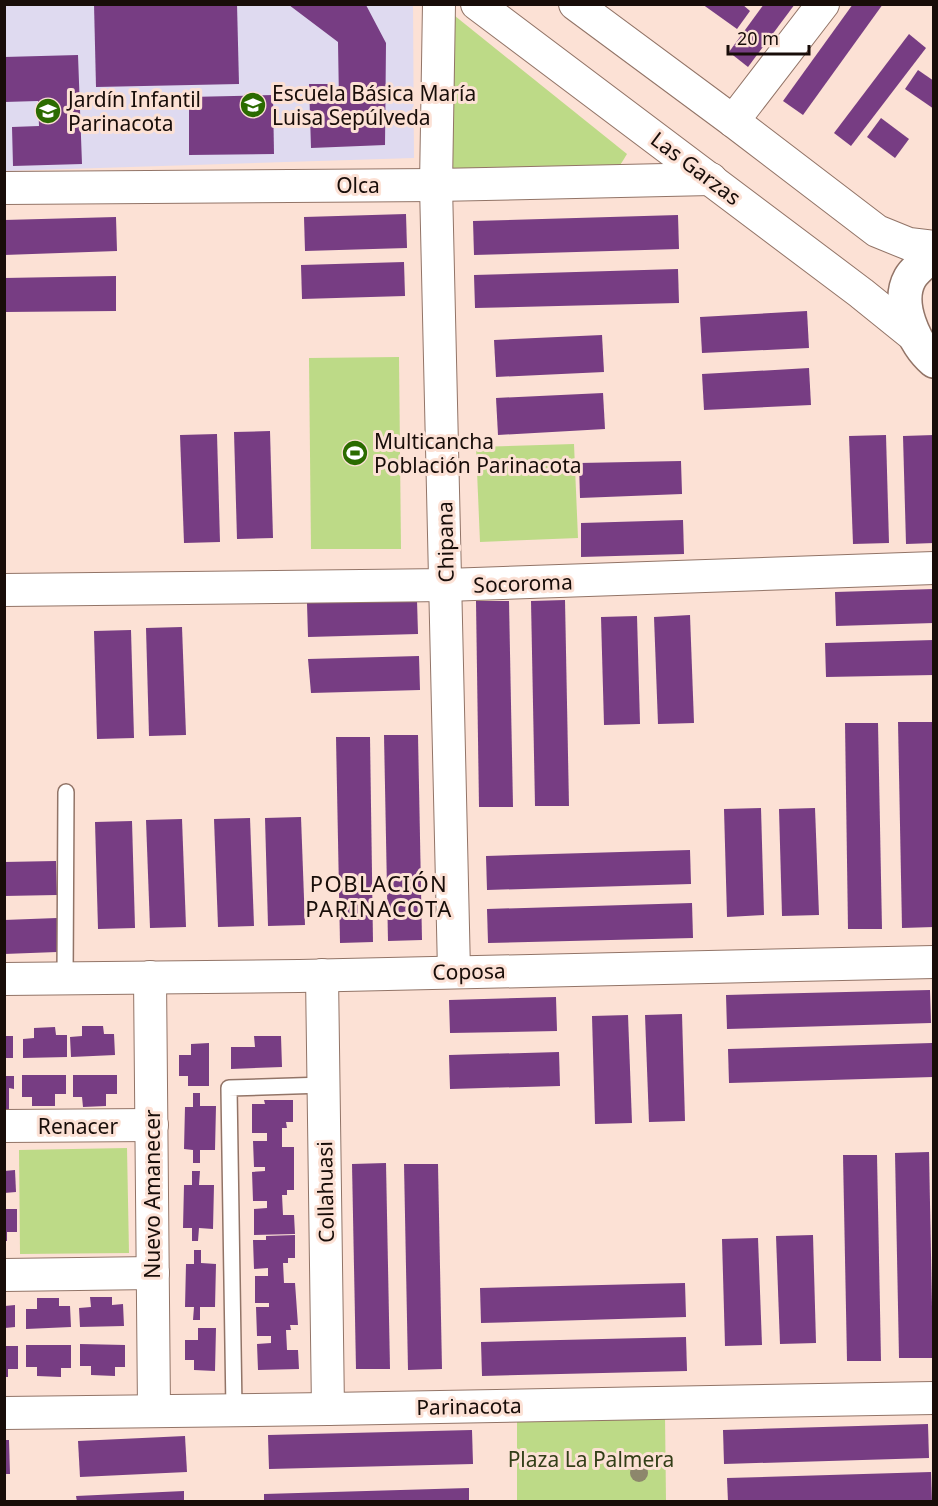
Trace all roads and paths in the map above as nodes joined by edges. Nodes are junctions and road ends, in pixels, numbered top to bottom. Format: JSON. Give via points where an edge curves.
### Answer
{"nodes":[{"id":1,"x":439,"y":4,"type":"edge"},
{"id":2,"x":477,"y":4,"type":"edge"},
{"id":3,"x":576,"y":4,"type":"edge"},
{"id":4,"x":823,"y":4,"type":"edge"},
{"id":5,"x":733,"y":121,"type":"junction"},
{"id":6,"x":711,"y":179,"type":"junction"},
{"id":7,"x":436,"y":185,"type":"junction"},
{"id":8,"x":4,"y":188,"type":"edge"},
{"id":9,"x":933,"y":247,"type":"edge"},
{"id":10,"x":933,"y":254,"type":"edge"},
{"id":11,"x":913,"y":335,"type":"junction"},
{"id":12,"x":933,"y":361,"type":"edge"},
{"id":13,"x":933,"y":568,"type":"edge"},
{"id":14,"x":446,"y":585,"type":"junction"},
{"id":15,"x":4,"y":590,"type":"edge"},
{"id":16,"x":66,"y":792,"type":"dead end"},
{"id":17,"x":933,"y":962,"type":"edge"},
{"id":18,"x":454,"y":971,"type":"junction"},
{"id":19,"x":322,"y":975,"type":"junction"},
{"id":20,"x":150,"y":977,"type":"junction"},
{"id":21,"x":4,"y":979,"type":"edge"},
{"id":22,"x":65,"y":979,"type":"junction"},
{"id":23,"x":324,"y":1085,"type":"junction"},
{"id":24,"x":152,"y":1125,"type":"junction"},
{"id":25,"x":4,"y":1126,"type":"edge"},
{"id":26,"x":153,"y":1273,"type":"junction"},
{"id":27,"x":4,"y":1275,"type":"edge"},
{"id":28,"x":933,"y":1398,"type":"edge"},
{"id":29,"x":328,"y":1409,"type":"junction"},
{"id":30,"x":154,"y":1410,"type":"junction"},
{"id":31,"x":234,"y":1410,"type":"junction"},
{"id":32,"x":4,"y":1413,"type":"edge"}],
"edges":[{"from":1,"to":7,"type":"street","name":"Chipana"},
{"from":2,"to":6,"type":"street","name":"Las Garzas"},
{"from":3,"to":5,"type":"street"},
{"from":4,"to":5,"type":"street"},
{"from":5,"to":9,"type":"street","via":[[877,231],[909,244]]},
{"from":6,"to":7,"type":"street","name":"Olca"},
{"from":6,"to":11,"type":"street","name":"Las Garzas"},
{"from":7,"to":8,"type":"street","name":"Olca"},
{"from":7,"to":14,"type":"street","name":"Chipana"},
{"from":10,"to":11,"type":"street","via":[[910,279],[907,314]]},
{"from":11,"to":12,"type":"street"},
{"from":13,"to":14,"type":"street","name":"Socoroma"},
{"from":14,"to":15,"type":"street","name":"Socoroma"},
{"from":14,"to":18,"type":"street","name":"Chipana"},
{"from":16,"to":22,"type":"lane"},
{"from":17,"to":18,"type":"street","name":"Coposa"},
{"from":18,"to":19,"type":"street","name":"Coposa"},
{"from":19,"to":20,"type":"street","name":"Coposa"},
{"from":19,"to":23,"type":"street","name":"Collahuasi"},
{"from":20,"to":22,"type":"street","name":"Coposa"},
{"from":20,"to":24,"type":"street","name":"Nuevo Amanecer"},
{"from":21,"to":22,"type":"street","name":"Coposa"},
{"from":23,"to":29,"type":"street","name":"Collahuasi"},
{"from":23,"to":31,"type":"lane","via":[[230,1088]]},
{"from":24,"to":25,"type":"street","name":"Renacer"},
{"from":24,"to":26,"type":"street","name":"Nuevo Amanecer"},
{"from":26,"to":27,"type":"street"},
{"from":26,"to":30,"type":"street","name":"Nuevo Amanecer"},
{"from":28,"to":29,"type":"street","name":"Parinacota"},
{"from":29,"to":31,"type":"street","name":"Parinacota"},
{"from":30,"to":31,"type":"street","name":"Parinacota"},
{"from":30,"to":32,"type":"street","name":"Parinacota"}]}
